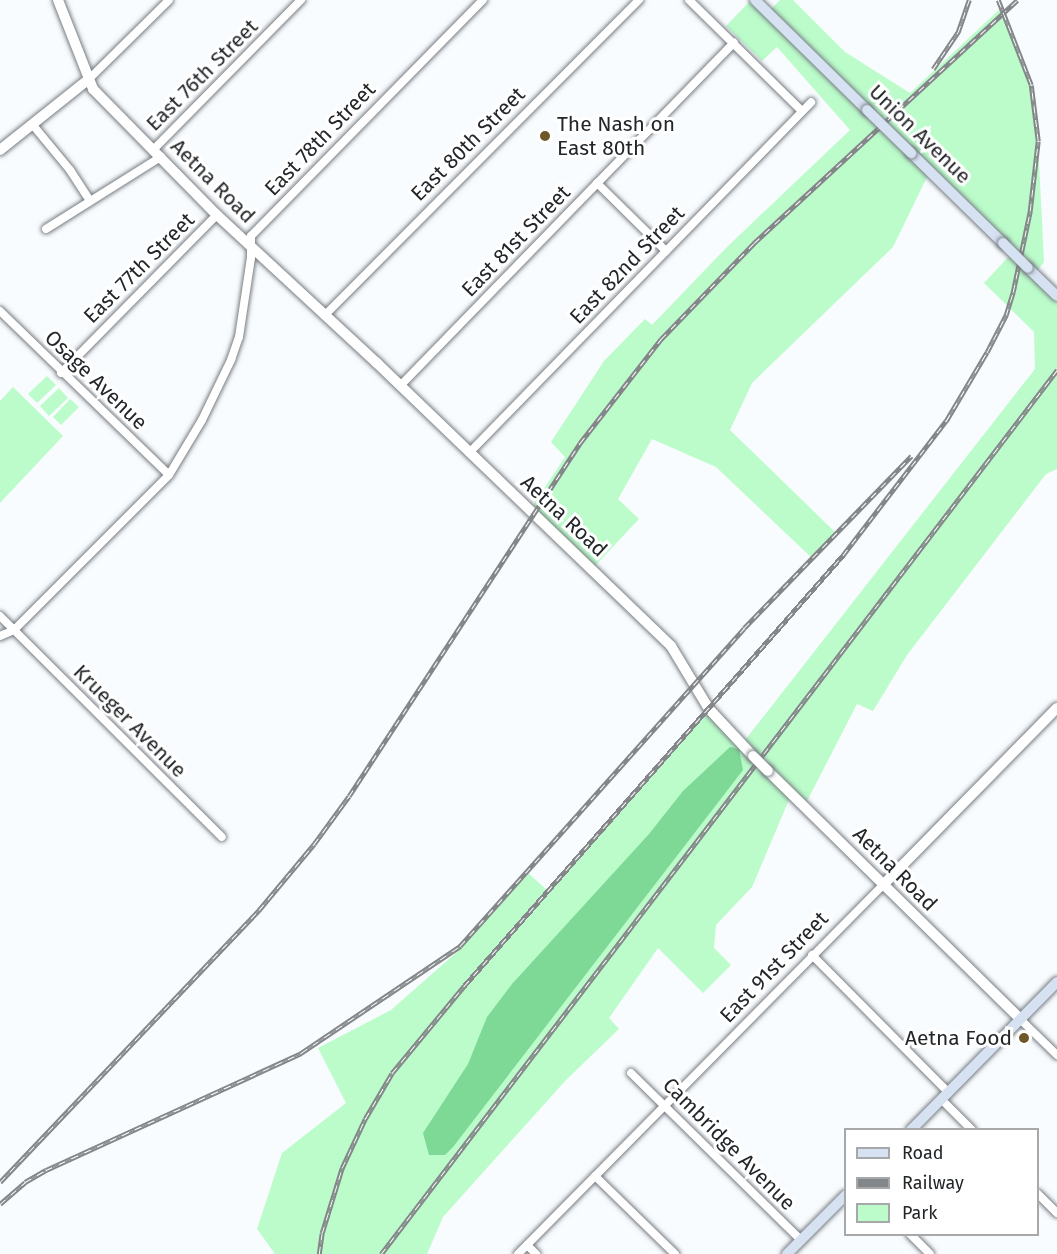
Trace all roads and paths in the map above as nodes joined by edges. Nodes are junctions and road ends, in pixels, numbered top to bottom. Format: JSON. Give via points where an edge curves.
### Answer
{"nodes":[{"id":1,"x":59,"y":0,"type":"edge"},
{"id":2,"x":169,"y":0,"type":"edge"},
{"id":3,"x":302,"y":0,"type":"edge"},
{"id":4,"x":483,"y":0,"type":"edge"},
{"id":5,"x":639,"y":0,"type":"edge"},
{"id":6,"x":690,"y":0,"type":"edge"},
{"id":7,"x":755,"y":0,"type":"edge"},
{"id":8,"x":734,"y":43,"type":"junction"},
{"id":9,"x":89,"y":79,"type":"junction"},
{"id":10,"x":811,"y":102,"type":"dead end"},
{"id":11,"x":802,"y":111,"type":"junction"},
{"id":12,"x":32,"y":124,"type":"junction"},
{"id":13,"x":0,"y":150,"type":"edge"},
{"id":14,"x":157,"y":153,"type":"junction"},
{"id":15,"x":597,"y":183,"type":"junction"},
{"id":16,"x":90,"y":201,"type":"junction"},
{"id":17,"x":217,"y":215,"type":"junction"},
{"id":18,"x":46,"y":229,"type":"dead end"},
{"id":19,"x":250,"y":245,"type":"junction"},
{"id":20,"x":666,"y":250,"type":"junction"},
{"id":21,"x":1057,"y":296,"type":"edge"},
{"id":22,"x":0,"y":310,"type":"edge"},
{"id":23,"x":325,"y":315,"type":"junction"},
{"id":24,"x":61,"y":373,"type":"junction"},
{"id":25,"x":400,"y":386,"type":"junction"},
{"id":26,"x":469,"y":453,"type":"junction"},
{"id":27,"x":169,"y":475,"type":"junction"},
{"id":28,"x":0,"y":616,"type":"edge"},
{"id":29,"x":14,"y":630,"type":"junction"},
{"id":30,"x":0,"y":636,"type":"edge"},
{"id":31,"x":1057,"y":708,"type":"edge"},
{"id":32,"x":222,"y":837,"type":"dead end"},
{"id":33,"x":882,"y":885,"type":"junction"},
{"id":34,"x":812,"y":955,"type":"junction"},
{"id":35,"x":1057,"y":982,"type":"edge"},
{"id":36,"x":1020,"y":1019,"type":"junction"},
{"id":37,"x":1057,"y":1055,"type":"edge"},
{"id":38,"x":631,"y":1072,"type":"dead end"},
{"id":39,"x":945,"y":1095,"type":"junction"},
{"id":40,"x":665,"y":1106,"type":"junction"},
{"id":41,"x":913,"y":1128,"type":"edge"},
{"id":42,"x":970,"y":1128,"type":"edge"},
{"id":43,"x":595,"y":1176,"type":"junction"},
{"id":44,"x":1039,"y":1195,"type":"edge"},
{"id":45,"x":844,"y":1197,"type":"edge"},
{"id":46,"x":1057,"y":1213,"type":"edge"},
{"id":47,"x":912,"y":1236,"type":"edge"},
{"id":48,"x":801,"y":1240,"type":"junction"},
{"id":49,"x":527,"y":1245,"type":"junction"},
{"id":50,"x":518,"y":1254,"type":"edge"},
{"id":51,"x":536,"y":1254,"type":"edge"},
{"id":52,"x":675,"y":1254,"type":"edge"},
{"id":53,"x":787,"y":1254,"type":"edge"},
{"id":54,"x":930,"y":1254,"type":"edge"}],
"edges":[{"from":1,"to":9,"type":"street","name":"Aetna Road"},
{"from":2,"to":9,"type":"street"},
{"from":3,"to":14,"type":"street","name":"East 76th Street"},
{"from":4,"to":19,"type":"street","name":"East 78th Street","via":[[251,236]]},
{"from":5,"to":23,"type":"street","name":"East 80th Street"},
{"from":6,"to":8,"type":"street"},
{"from":7,"to":21,"type":"main road","name":"Union Avenue","bridge":true},
{"from":8,"to":11,"type":"street"},
{"from":8,"to":15,"type":"street","name":"East 81st Street"},
{"from":9,"to":12,"type":"street"},
{"from":9,"to":14,"type":"street","name":"Aetna Road","via":[[93,89]]},
{"from":10,"to":11,"type":"street","name":"East 82nd Street"},
{"from":11,"to":20,"type":"street","name":"East 82nd Street"},
{"from":12,"to":13,"type":"street"},
{"from":12,"to":16,"type":"street"},
{"from":14,"to":16,"type":"street","name":"East 76th Street"},
{"from":14,"to":17,"type":"street","name":"Aetna Road"},
{"from":15,"to":20,"type":"street"},
{"from":15,"to":25,"type":"street","name":"East 81st Street"},
{"from":16,"to":18,"type":"street","name":"East 76th Street"},
{"from":17,"to":19,"type":"street","name":"Aetna Road"},
{"from":17,"to":24,"type":"street","name":"East 77th Street"},
{"from":19,"to":23,"type":"street","name":"Aetna Road"},
{"from":19,"to":27,"type":"street","via":[[239,337],[231,360]]},
{"from":20,"to":26,"type":"street","name":"East 82nd Street"},
{"from":22,"to":24,"type":"street","name":"Osage Avenue"},
{"from":23,"to":25,"type":"street","name":"Aetna Road"},
{"from":24,"to":27,"type":"street","name":"Osage Avenue"},
{"from":25,"to":26,"type":"street","name":"Aetna Road"},
{"from":26,"to":33,"type":"street","name":"Aetna Road","bridge":true,"via":[[671,646],[709,709]]},
{"from":27,"to":29,"type":"street"},
{"from":28,"to":29,"type":"street","name":"Krueger Avenue"},
{"from":29,"to":30,"type":"street"},
{"from":29,"to":32,"type":"street","name":"Krueger Avenue"},
{"from":31,"to":33,"type":"street","name":"East 91st Street"},
{"from":33,"to":34,"type":"street","name":"East 91st Street"},
{"from":33,"to":36,"type":"street","name":"Aetna Road"},
{"from":34,"to":39,"type":"street"},
{"from":34,"to":40,"type":"street","name":"East 91st Street"},
{"from":35,"to":36,"type":"main road"},
{"from":36,"to":37,"type":"street","name":"Aetna Road"},
{"from":36,"to":39,"type":"main road"},
{"from":38,"to":40,"type":"street","name":"Cambridge Avenue"},
{"from":39,"to":41,"type":"main road"},
{"from":39,"to":42,"type":"street"},
{"from":40,"to":43,"type":"street","name":"East 91st Street"},
{"from":40,"to":48,"type":"street","name":"Cambridge Avenue"},
{"from":43,"to":49,"type":"street","name":"East 91st Street"},
{"from":43,"to":52,"type":"street"},
{"from":44,"to":46,"type":"street"},
{"from":45,"to":48,"type":"main road"},
{"from":47,"to":54,"type":"street"},
{"from":48,"to":53,"type":"main road"},
{"from":49,"to":50,"type":"street","name":"East 91st Street"},
{"from":49,"to":51,"type":"street"}]}
